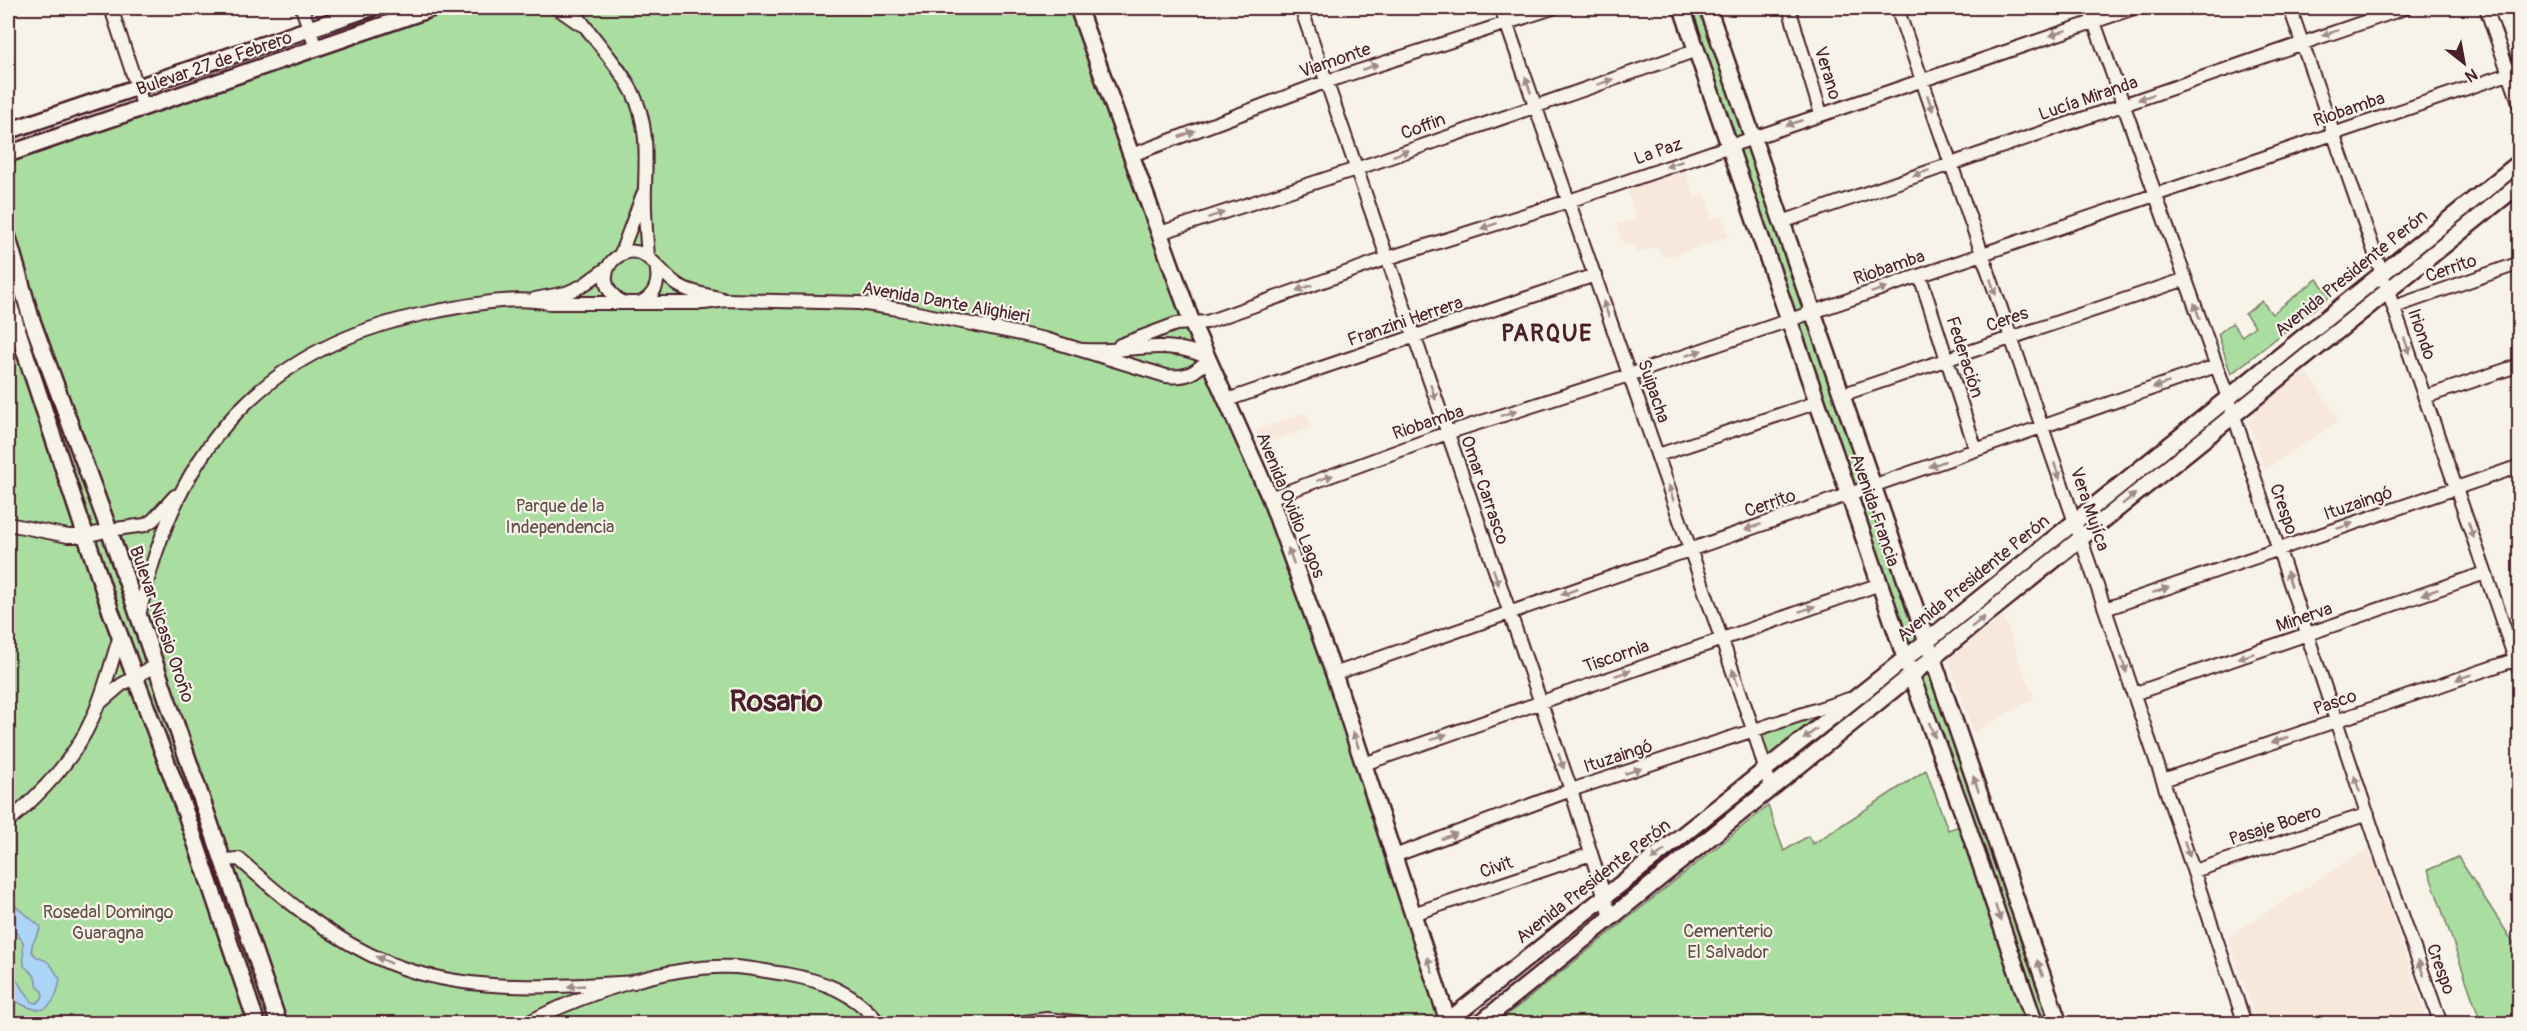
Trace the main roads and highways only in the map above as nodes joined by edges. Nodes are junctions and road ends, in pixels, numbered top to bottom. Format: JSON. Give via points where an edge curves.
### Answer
{"nodes":[{"id":1,"x":371,"y":8,"type":"edge"},
{"id":2,"x":433,"y":8,"type":"edge"},
{"id":3,"x":1078,"y":8,"type":"edge"},
{"id":4,"x":1682,"y":8,"type":"edge"},
{"id":5,"x":1708,"y":8,"type":"edge"},
{"id":6,"x":8,"y":131,"type":"edge"},
{"id":7,"x":8,"y":154,"type":"edge"},
{"id":8,"x":2520,"y":162,"type":"edge"},
{"id":9,"x":2520,"y":184,"type":"edge"},
{"id":10,"x":8,"y":238,"type":"edge"},
{"id":11,"x":8,"y":301,"type":"edge"},
{"id":12,"x":1926,"y":641,"type":"junction"},
{"id":13,"x":1905,"y":658,"type":"junction"},
{"id":14,"x":1932,"y":658,"type":"junction"},
{"id":15,"x":1911,"y":675,"type":"junction"},
{"id":16,"x":1966,"y":754,"type":"junction"},
{"id":17,"x":1943,"y":760,"type":"junction"},
{"id":18,"x":2028,"y":933,"type":"junction"},
{"id":19,"x":2006,"y":936,"type":"junction"},
{"id":20,"x":257,"y":1023,"type":"edge"},
{"id":21,"x":279,"y":1023,"type":"edge"},
{"id":22,"x":1447,"y":1023,"type":"edge"},
{"id":23,"x":1479,"y":1023,"type":"edge"},
{"id":24,"x":2035,"y":1023,"type":"edge"},
{"id":25,"x":2059,"y":1023,"type":"edge"}],
"edges":[{"from":1,"to":6,"type":"main road","name":"Bulevar 27 de Febrero"},
{"from":2,"to":7,"type":"main road","name":"Bulevar 27 de Febrero"},
{"from":22,"to":3,"type":"main road","name":"Avenida Ovidio Lagos","one_way":true,"via":[[1334,674],[1270,498],[1192,323]]},
{"from":4,"to":13,"type":"main road","name":"Avenida Francia"},
{"from":5,"to":12,"type":"main road","name":"Avenida Francia"},
{"from":8,"to":12,"type":"main road","name":"Avenida Presidente Perón"},
{"from":14,"to":9,"type":"main road","name":"Avenida Presidente Perón","one_way":true},
{"from":10,"to":21,"type":"main road","name":"Bulevar Nicasio Oroño","via":[[31,318],[109,530]]},
{"from":11,"to":20,"type":"main road","via":[[120,636]]},
{"from":12,"to":13,"type":"main road","name":"Avenida Presidente Perón"},
{"from":12,"to":14,"type":"main road","name":"Avenida Francia"},
{"from":13,"to":15,"type":"main road","name":"Avenida Francia"},
{"from":13,"to":22,"type":"main road","name":"Avenida Presidente Perón","one_way":true},
{"from":14,"to":15,"type":"main road","name":"Avenida Presidente Perón"},
{"from":14,"to":16,"type":"main road","name":"Avenida Francia"},
{"from":15,"to":17,"type":"main road","name":"Avenida Francia","one_way":true},
{"from":15,"to":23,"type":"main road","name":"Avenida Presidente Perón"},
{"from":16,"to":17,"type":"main road","via":[[1954,764]]},
{"from":18,"to":16,"type":"main road","name":"Avenida Francia","one_way":true},
{"from":17,"to":19,"type":"main road","name":"Avenida Francia","one_way":true},
{"from":18,"to":19,"type":"main road"},
{"from":25,"to":18,"type":"main road","name":"Avenida Francia","one_way":true},
{"from":19,"to":24,"type":"main road","name":"Avenida Francia"}]}
